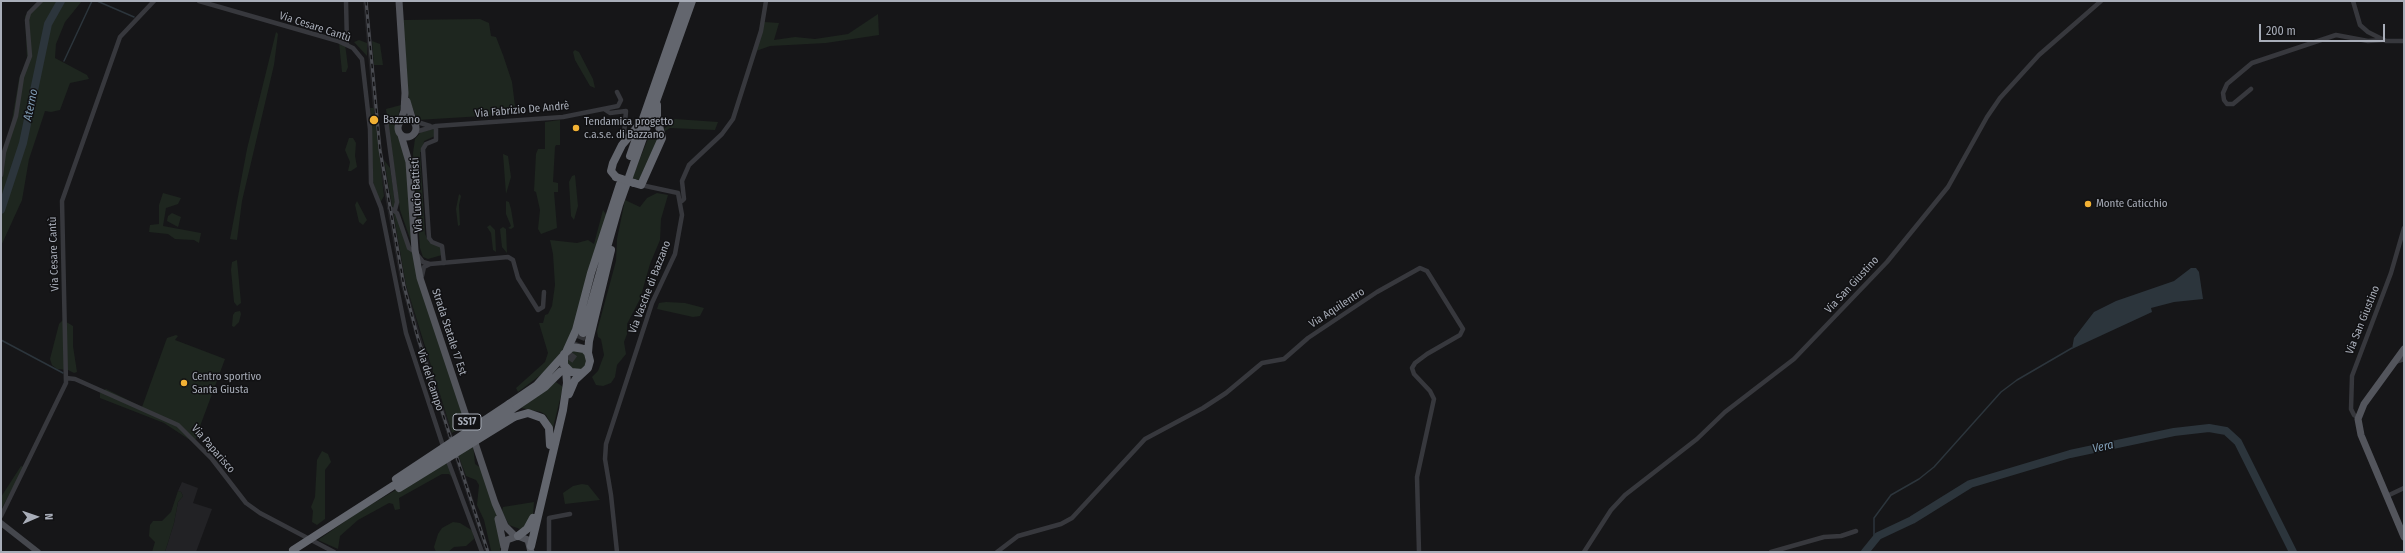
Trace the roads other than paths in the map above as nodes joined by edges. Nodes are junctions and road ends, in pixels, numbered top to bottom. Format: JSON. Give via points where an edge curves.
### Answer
{"nodes":[{"id":1,"x":41,"y":1,"type":"edge"},
{"id":2,"x":154,"y":1,"type":"edge"},
{"id":3,"x":199,"y":1,"type":"edge"},
{"id":4,"x":346,"y":1,"type":"edge"},
{"id":5,"x":399,"y":1,"type":"edge"},
{"id":6,"x":684,"y":1,"type":"edge"},
{"id":7,"x":692,"y":1,"type":"edge"},
{"id":8,"x":766,"y":1,"type":"edge"},
{"id":9,"x":2101,"y":1,"type":"edge"},
{"id":10,"x":2353,"y":1,"type":"edge"},
{"id":11,"x":2383,"y":40,"type":"junction"},
{"id":12,"x":2404,"y":40,"type":"edge"},
{"id":13,"x":347,"y":44,"type":"junction"},
{"id":14,"x":2251,"y":89,"type":"dead end"},
{"id":15,"x":659,"y":91,"type":"junction"},
{"id":16,"x":405,"y":92,"type":"junction"},
{"id":17,"x":618,"y":92,"type":"dead end"},
{"id":18,"x":604,"y":109,"type":"junction"},
{"id":19,"x":644,"y":117,"type":"junction"},
{"id":20,"x":386,"y":120,"type":"dead end"},
{"id":21,"x":413,"y":121,"type":"junction"},
{"id":22,"x":400,"y":122,"type":"junction"},
{"id":23,"x":436,"y":126,"type":"junction"},
{"id":24,"x":660,"y":131,"type":"junction"},
{"id":25,"x":415,"y":133,"type":"junction"},
{"id":26,"x":624,"y":134,"type":"dead end"},
{"id":27,"x":401,"y":135,"type":"junction"},
{"id":28,"x":620,"y":149,"type":"junction"},
{"id":29,"x":637,"y":151,"type":"junction"},
{"id":30,"x":630,"y":157,"type":"junction"},
{"id":31,"x":409,"y":162,"type":"junction"},
{"id":32,"x":1,"y":175,"type":"edge"},
{"id":33,"x":628,"y":182,"type":"junction"},
{"id":34,"x":681,"y":202,"type":"junction"},
{"id":35,"x":386,"y":208,"type":"junction"},
{"id":36,"x":395,"y":210,"type":"junction"},
{"id":37,"x":2404,"y":228,"type":"edge"},
{"id":38,"x":415,"y":252,"type":"junction"},
{"id":39,"x":444,"y":263,"type":"junction"},
{"id":40,"x":430,"y":264,"type":"junction"},
{"id":41,"x":424,"y":292,"type":"junction"},
{"id":42,"x":544,"y":292,"type":"dead end"},
{"id":43,"x":583,"y":333,"type":"tunnel mouth"},
{"id":44,"x":2404,"y":351,"type":"edge"},
{"id":45,"x":565,"y":353,"type":"junction"},
{"id":46,"x":588,"y":353,"type":"junction"},
{"id":47,"x":2404,"y":359,"type":"edge"},
{"id":48,"x":2395,"y":362,"type":"junction"},
{"id":49,"x":563,"y":371,"type":"junction"},
{"id":50,"x":582,"y":373,"type":"junction"},
{"id":51,"x":66,"y":378,"type":"junction"},
{"id":52,"x":511,"y":410,"type":"junction"},
{"id":53,"x":563,"y":410,"type":"junction"},
{"id":54,"x":2359,"y":418,"type":"junction"},
{"id":55,"x":2404,"y":488,"type":"edge"},
{"id":56,"x":2387,"y":496,"type":"junction"},
{"id":57,"x":541,"y":497,"type":"junction"},
{"id":58,"x":495,"y":503,"type":"junction"},
{"id":59,"x":570,"y":514,"type":"dead end"},
{"id":60,"x":534,"y":515,"type":"junction"},
{"id":61,"x":1,"y":516,"type":"edge"},
{"id":62,"x":1,"y":523,"type":"edge"},
{"id":63,"x":1856,"y":531,"type":"dead end"},
{"id":64,"x":517,"y":536,"type":"junction"},
{"id":65,"x":2404,"y":537,"type":"edge"},
{"id":66,"x":531,"y":549,"type":"edge"},
{"id":67,"x":504,"y":550,"type":"edge"},
{"id":68,"x":291,"y":551,"type":"edge"},
{"id":69,"x":38,"y":552,"type":"edge"},
{"id":70,"x":334,"y":552,"type":"edge"},
{"id":71,"x":482,"y":552,"type":"edge"},
{"id":72,"x":549,"y":552,"type":"edge"},
{"id":73,"x":616,"y":552,"type":"edge"},
{"id":74,"x":997,"y":552,"type":"edge"},
{"id":75,"x":1419,"y":552,"type":"edge"},
{"id":76,"x":1584,"y":552,"type":"edge"},
{"id":77,"x":1771,"y":552,"type":"edge"}],
"edges":[{"from":1,"to":32,"type":"street","via":[[27,20],[30,56],[22,77],[14,126],[4,152]]},
{"from":2,"to":51,"type":"street","name":"Via Cesare Cantù","via":[[120,37],[62,200]]},
{"from":3,"to":13,"type":"street","name":"Via Cesare Cantù"},
{"from":4,"to":13,"type":"street"},
{"from":5,"to":16,"type":"main road","number":"SS17"},
{"from":6,"to":19,"type":"highway"},
{"from":7,"to":15,"type":"highway"},
{"from":8,"to":34,"type":"street","name":"Via Vasche di Bazzano","via":[[761,31],[733,119],[722,134],[689,165],[682,181],[684,199]]},
{"from":9,"to":76,"type":"street","name":"Via San Giustino","via":[[2039,55],[2000,98],[1948,187],[1887,262],[1794,359],[1624,495],[1611,510]]},
{"from":10,"to":11,"type":"street","via":[[2360,26]]},
{"from":11,"to":12,"type":"street"},
{"from":11,"to":14,"type":"street","via":[[2368,41],[2336,35],[2252,63],[2227,84],[2223,93],[2224,100],[2227,104],[2233,104]]},
{"from":13,"to":35,"type":"street","name":"Via Cesare Cantù","via":[[359,54],[364,65],[370,129],[371,180],[376,200]]},
{"from":15,"to":24,"type":"highway","via":[[656,114]]},
{"from":15,"to":29,"type":"highway"},
{"from":16,"to":21,"type":"main road","number":"SS17"},
{"from":16,"to":22,"type":"main road","number":"SS17","via":[[404,111]]},
{"from":17,"to":18,"type":"street","name":"Via Fabrizio De Andrè","via":[[620,104]]},
{"from":18,"to":23,"type":"street","name":"Via Fabrizio De Andrè","via":[[553,119]]},
{"from":18,"to":26,"type":"street","via":[[609,113],[626,111]]},
{"from":19,"to":28,"type":"highway"},
{"from":19,"to":30,"type":"highway"},
{"from":20,"to":36,"type":"street","via":[[397,202]]},
{"from":21,"to":22,"type":"main road","via":[[407,118]]},
{"from":21,"to":23,"type":"street","name":"Via Fabrizio De Andrè"},
{"from":21,"to":25,"type":"main road","number":"SS17"},
{"from":22,"to":27,"type":"main road","number":"SS17","via":[[398,128]]},
{"from":23,"to":25,"type":"street","name":"Via Fabrizio De Andrè"},
{"from":23,"to":39,"type":"street","name":"Via Lucio Battisti","via":[[436,140],[423,148],[429,238],[442,246]]},
{"from":24,"to":29,"type":"highway","via":[[650,130]]},
{"from":24,"to":33,"type":"highway","via":[[662,138],[659,146]]},
{"from":25,"to":27,"type":"main road","via":[[408,137]]},
{"from":25,"to":31,"type":"main road","name":"Strada Statale 17 Est","number":"SS17"},
{"from":27,"to":31,"type":"main road","name":"Strada Statale 17 Est","number":"SS17"},
{"from":28,"to":30,"type":"highway","via":[[627,146]]},
{"from":28,"to":33,"type":"highway","via":[[611,170]]},
{"from":29,"to":33,"type":"highway"},
{"from":30,"to":33,"type":"highway"},
{"from":31,"to":38,"type":"main road","name":"Strada Statale 17 Est","number":"SS17"},
{"from":33,"to":34,"type":"street","via":[[676,192]]},
{"from":33,"to":43,"type":"highway"},
{"from":33,"to":45,"type":"highway","via":[[591,273],[576,330]]},
{"from":33,"to":46,"type":"highway"},
{"from":34,"to":73,"type":"street","name":"Via Vasche di Bazzano","via":[[676,254],[652,303],[606,444],[605,460]]},
{"from":35,"to":36,"type":"street"},
{"from":35,"to":71,"type":"street","name":"Via del Campo","via":[[410,345],[457,487]]},
{"from":36,"to":38,"type":"street","via":[[408,247]]},
{"from":37,"to":54,"type":"street","name":"Via San Giustino","via":[[2392,273],[2352,376],[2351,409]]},
{"from":38,"to":40,"type":"street","via":[[422,261]]},
{"from":38,"to":41,"type":"main road","name":"Strada Statale 17 Est","number":"SS17"},
{"from":39,"to":40,"type":"street"},
{"from":39,"to":42,"type":"street","via":[[509,257],[513,260],[519,279],[538,310],[543,306]]},
{"from":40,"to":41,"type":"street","via":[[424,266],[422,272]]},
{"from":41,"to":58,"type":"main road","name":"Strada Statale 17 Est","number":"SS17"},
{"from":44,"to":48,"type":"main road"},
{"from":45,"to":46,"type":"highway","via":[[578,346]]},
{"from":45,"to":49,"type":"highway"},
{"from":45,"to":52,"type":"highway"},
{"from":46,"to":50,"type":"highway","via":[[589,364]]},
{"from":47,"to":48,"type":"street"},
{"from":48,"to":54,"type":"main road","via":[[2364,404]]},
{"from":49,"to":50,"type":"highway"},
{"from":49,"to":52,"type":"highway"},
{"from":49,"to":53,"type":"highway","via":[[568,383]]},
{"from":50,"to":53,"type":"highway","via":[[572,386]]},
{"from":51,"to":61,"type":"street","name":"Via Cesare Cantù","via":[[63,391]]},
{"from":51,"to":70,"type":"street","name":"Via Paparisco","via":[[75,379],[178,425],[212,459],[246,503]]},
{"from":52,"to":60,"type":"highway","via":[[539,416],[546,422],[550,432],[551,444]]},
{"from":52,"to":68,"type":"highway","bridge":true},
{"from":53,"to":57,"type":"highway"},
{"from":54,"to":56,"type":"main road","via":[[2361,435]]},
{"from":55,"to":56,"type":"street"},
{"from":56,"to":65,"type":"main road"},
{"from":57,"to":60,"type":"highway"},
{"from":57,"to":66,"type":"highway"},
{"from":58,"to":64,"type":"main road","name":"Strada Statale 17 Est","via":[[505,526]]},
{"from":58,"to":67,"type":"main road","name":"Strada Statale 17 Est","number":"SS17"},
{"from":59,"to":72,"type":"street","via":[[549,518]]},
{"from":60,"to":64,"type":"highway","via":[[528,527]]},
{"from":62,"to":69,"type":"main road"},
{"from":63,"to":77,"type":"street"},
{"from":64,"to":66,"type":"main road","name":"Strada Statale 17 Est","via":[[526,539]]},
{"from":64,"to":67,"type":"main road","number":"SS17","via":[[507,540]]},
{"from":74,"to":75,"type":"street","name":"Via Aquilentro","via":[[1018,536],[1061,524],[1072,518],[1145,439],[1203,408],[1226,393],[1262,363],[1284,359],[1308,338],[1377,292],[1420,268],[1427,271],[1462,329],[1460,335],[1415,363],[1412,368],[1414,374],[1432,394],[1434,402],[1417,477]]}]}
